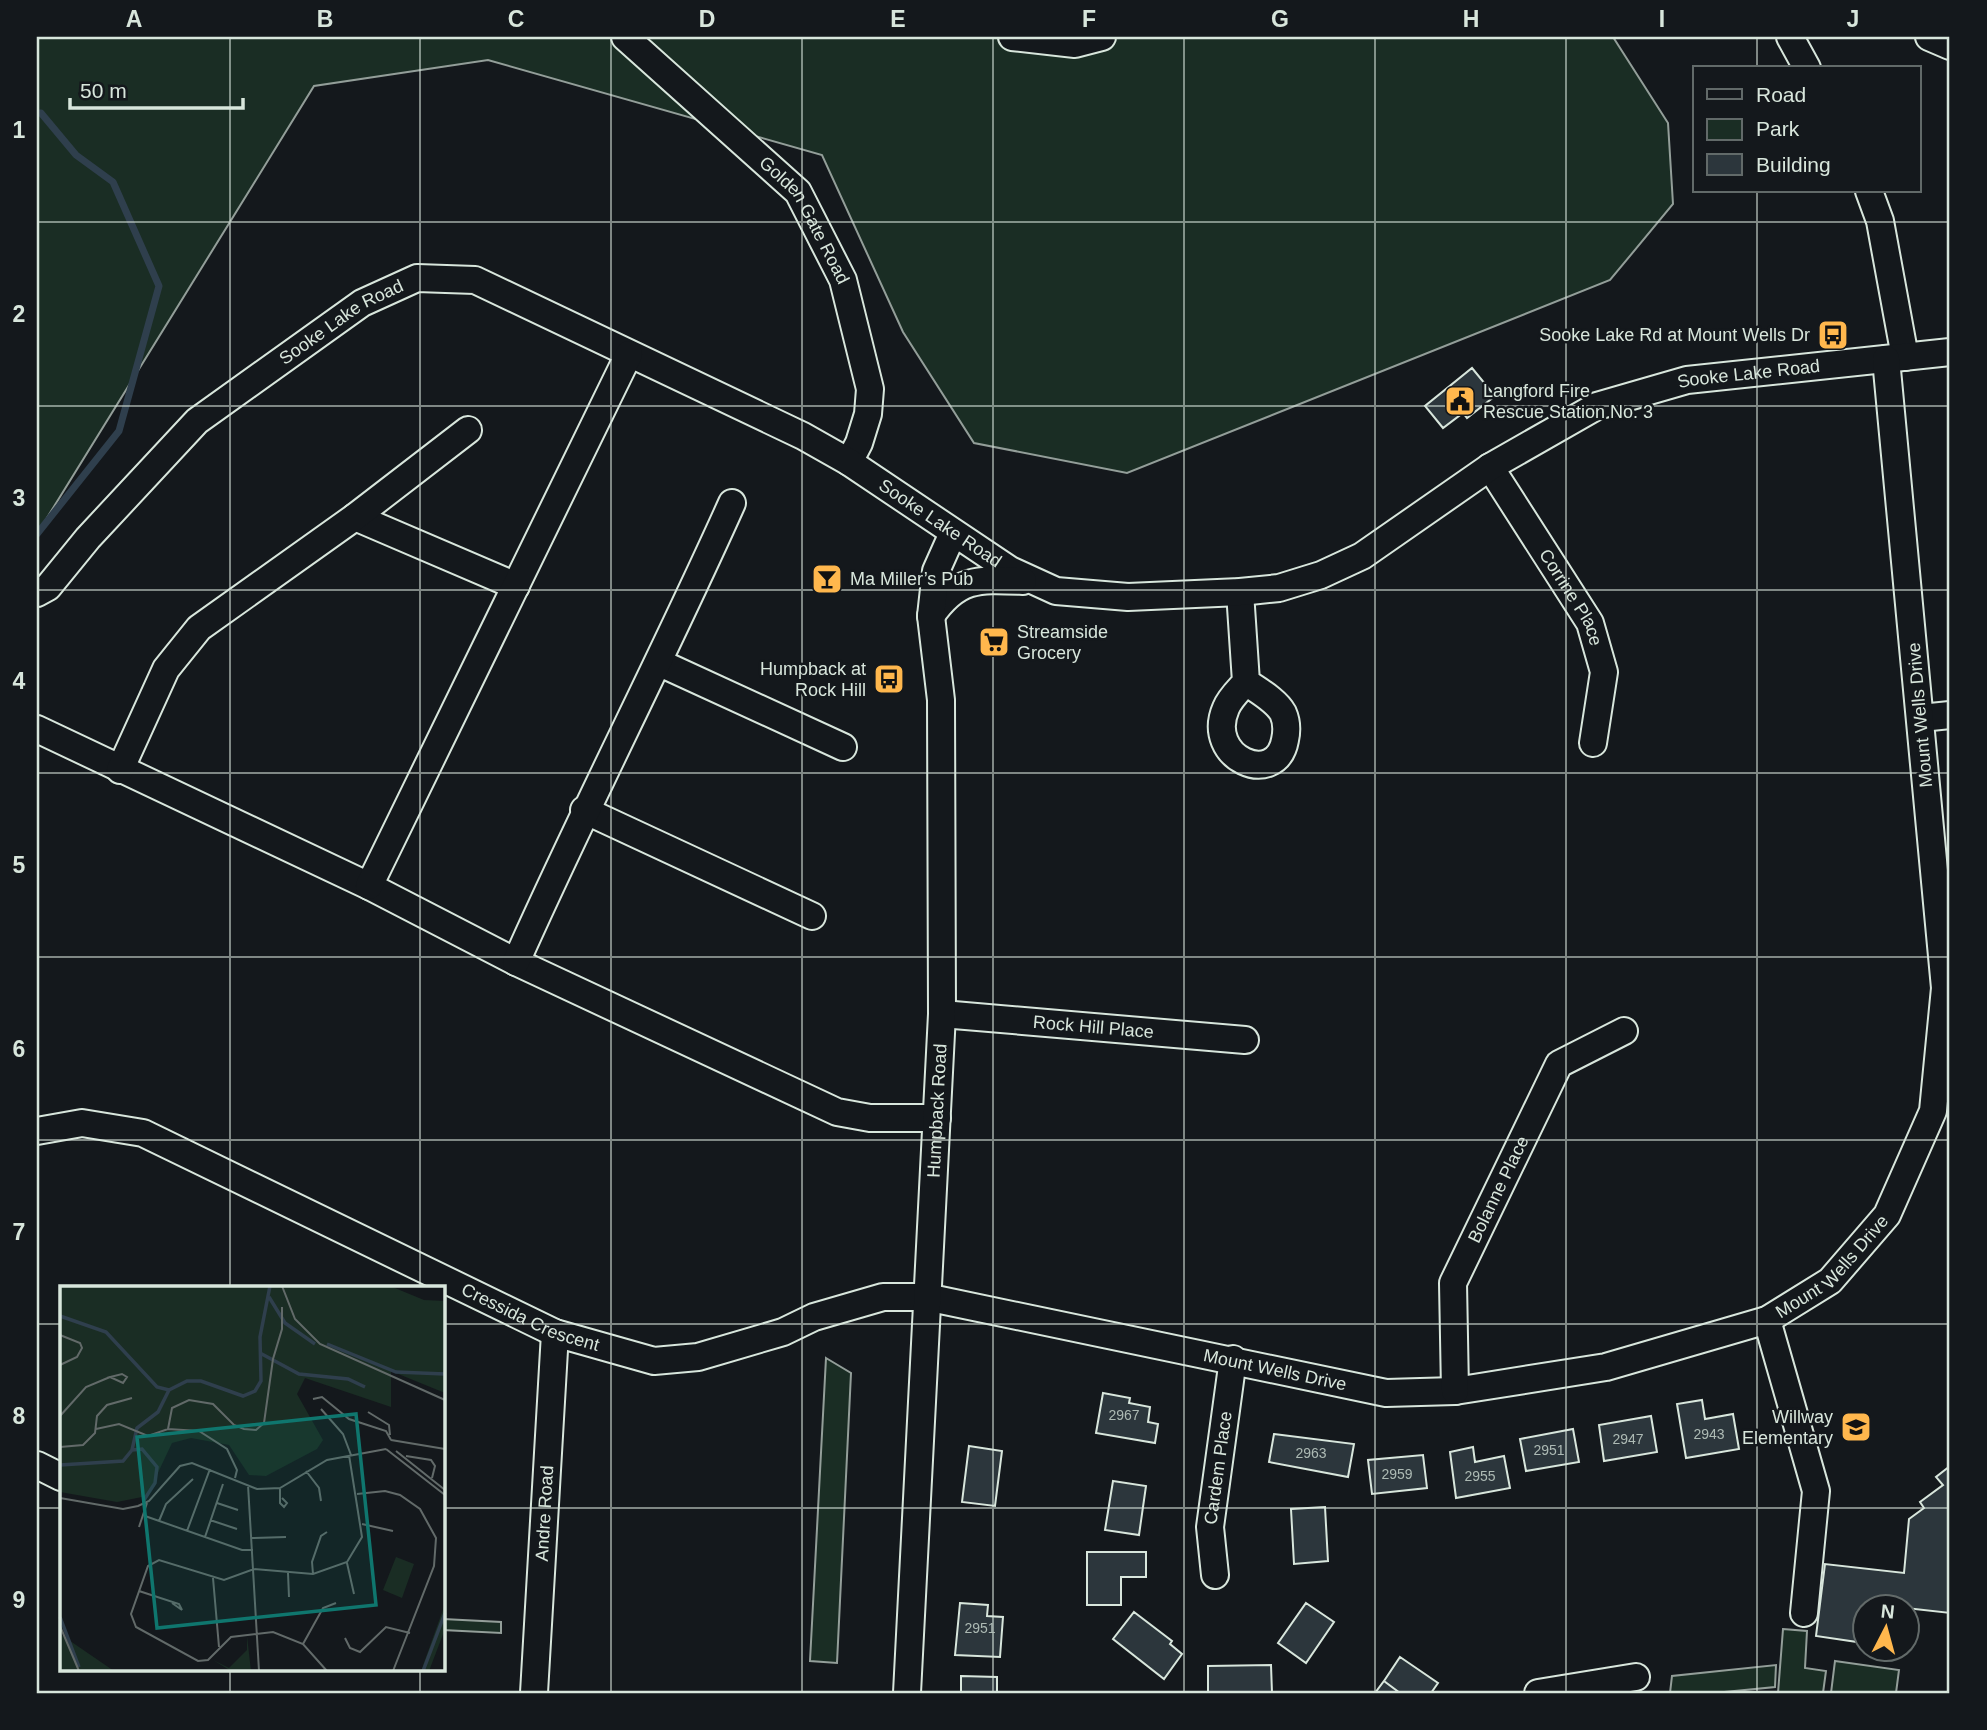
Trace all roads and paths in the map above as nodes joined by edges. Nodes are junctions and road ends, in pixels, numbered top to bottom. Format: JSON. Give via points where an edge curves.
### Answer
{"nodes":[{"id":1,"x":625,"y":37,"type":"edge"},
{"id":2,"x":1012,"y":37,"type":"edge"},
{"id":3,"x":1102,"y":37,"type":"edge"},
{"id":4,"x":1790,"y":37,"type":"edge"},
{"id":5,"x":1929,"y":37,"type":"edge"},
{"id":6,"x":1950,"y":46,"type":"edge"},
{"id":7,"x":1806,"y":66,"type":"edge"},
{"id":8,"x":1869,"y":192,"type":"edge"},
{"id":9,"x":1950,"y":352,"type":"edge"},
{"id":10,"x":629,"y":354,"type":"junction"},
{"id":11,"x":1896,"y":358,"type":"junction"},
{"id":12,"x":468,"y":430,"type":"dead end"},
{"id":13,"x":849,"y":462,"type":"junction"},
{"id":14,"x":1490,"y":467,"type":"junction"},
{"id":15,"x":732,"y":503,"type":"dead end"},
{"id":16,"x":355,"y":517,"type":"junction"},
{"id":17,"x":953,"y":533,"type":"junction"},
{"id":18,"x":1031,"y":582,"type":"junction"},
{"id":19,"x":516,"y":586,"type":"junction"},
{"id":20,"x":1240,"y":592,"type":"junction"},
{"id":21,"x":37,"y":593,"type":"edge"},
{"id":22,"x":931,"y":616,"type":"junction"},
{"id":23,"x":660,"y":663,"type":"junction"},
{"id":24,"x":1246,"y":682,"type":"dead end"},
{"id":25,"x":1950,"y":715,"type":"edge"},
{"id":26,"x":1921,"y":718,"type":"junction"},
{"id":27,"x":37,"y":729,"type":"edge"},
{"id":28,"x":1593,"y":743,"type":"dead end"},
{"id":29,"x":843,"y":747,"type":"dead end"},
{"id":30,"x":120,"y":770,"type":"junction"},
{"id":31,"x":584,"y":810,"type":"junction"},
{"id":32,"x":369,"y":886,"type":"junction"},
{"id":33,"x":812,"y":916,"type":"dead end"},
{"id":34,"x":516,"y":962,"type":"junction"},
{"id":35,"x":1947,"y":989,"type":"edge"},
{"id":36,"x":942,"y":1014,"type":"junction"},
{"id":37,"x":1624,"y":1031,"type":"dead end"},
{"id":38,"x":1245,"y":1040,"type":"dead end"},
{"id":39,"x":937,"y":1118,"type":"junction"},
{"id":40,"x":37,"y":1131,"type":"edge"},
{"id":41,"x":926,"y":1297,"type":"junction"},
{"id":42,"x":1767,"y":1320,"type":"junction"},
{"id":43,"x":555,"y":1333,"type":"junction"},
{"id":44,"x":1233,"y":1359,"type":"junction"},
{"id":45,"x":1455,"y":1391,"type":"junction"},
{"id":46,"x":37,"y":1465,"type":"edge"},
{"id":47,"x":60,"y":1476,"type":"edge"},
{"id":48,"x":1214,"y":1575,"type":"dead end"},
{"id":49,"x":1804,"y":1614,"type":"dead end"},
{"id":50,"x":1636,"y":1677,"type":"dead end"},
{"id":51,"x":534,"y":1693,"type":"edge"},
{"id":52,"x":907,"y":1693,"type":"edge"},
{"id":53,"x":1538,"y":1693,"type":"edge"}],
"edges":[{"from":1,"to":13,"type":"street","name":"Golden Gate Road","via":[[798,191],[843,281],[870,389],[865,424]]},
{"from":2,"to":3,"type":"street","via":[[1075,44]]},
{"from":4,"to":7,"type":"street"},
{"from":5,"to":6,"type":"street"},
{"from":8,"to":11,"type":"street","name":"Mount Wells Drive","via":[[1880,221]]},
{"from":9,"to":11,"type":"street","name":"Sooke Lake Road"},
{"from":10,"to":13,"type":"street","name":"Sooke Lake Road"},
{"from":10,"to":19,"type":"street"},
{"from":10,"to":21,"type":"street","name":"Sooke Lake Road","via":[[475,280],[417,278],[362,303],[197,421],[48,587]]},
{"from":11,"to":14,"type":"street","name":"Sooke Lake Road","via":[[1687,380],[1597,406]]},
{"from":11,"to":26,"type":"street","name":"Mount Wells Drive"},
{"from":12,"to":16,"type":"street"},
{"from":13,"to":17,"type":"street","name":"Sooke Lake Road"},
{"from":14,"to":20,"type":"street","name":"Sooke Lake Road","via":[[1362,556],[1279,588]]},
{"from":14,"to":28,"type":"street","name":"Corrine Place","via":[[1590,623],[1604,672]]},
{"from":15,"to":23,"type":"street"},
{"from":16,"to":19,"type":"street"},
{"from":16,"to":30,"type":"street","via":[[199,628],[166,669]]},
{"from":17,"to":18,"type":"street","name":"Sooke Lake Road"},
{"from":17,"to":22,"type":"street","name":"Humpback Road","via":[[936,571]]},
{"from":18,"to":20,"type":"street","name":"Sooke Lake Road","via":[[1091,596]]},
{"from":18,"to":22,"type":"street","via":[[987,579],[966,583],[946,594]]},
{"from":19,"to":32,"type":"street"},
{"from":20,"to":24,"type":"street"},
{"from":22,"to":36,"type":"street","name":"Humpback Road","via":[[941,700]]},
{"from":23,"to":29,"type":"street"},
{"from":23,"to":31,"type":"street"},
{"from":25,"to":26,"type":"street"},
{"from":26,"to":35,"type":"street","name":"Mount Wells Drive"},
{"from":27,"to":30,"type":"street"},
{"from":30,"to":32,"type":"street"},
{"from":31,"to":33,"type":"street"},
{"from":31,"to":34,"type":"street"},
{"from":32,"to":34,"type":"street"},
{"from":34,"to":39,"type":"street","via":[[837,1112],[870,1118]]},
{"from":35,"to":42,"type":"street","name":"Mount Wells Drive","via":[[1933,1111],[1887,1215],[1830,1281]]},
{"from":36,"to":38,"type":"street","name":"Rock Hill Place"},
{"from":36,"to":39,"type":"street","name":"Humpback Road"},
{"from":37,"to":45,"type":"street","name":"Bolanne Place","via":[[1559,1064],[1453,1283]]},
{"from":39,"to":41,"type":"street","name":"Humpback Road"},
{"from":40,"to":43,"type":"street","name":"Cressida Crescent","via":[[82,1123],[142,1133]]},
{"from":41,"to":43,"type":"street","name":"Cressida Crescent","via":[[883,1297],[698,1357],[654,1361]]},
{"from":41,"to":44,"type":"street","name":"Mount Wells Drive"},
{"from":41,"to":52,"type":"street","name":"Humpback Road"},
{"from":42,"to":45,"type":"street","name":"Mount Wells Drive","via":[[1606,1367]]},
{"from":42,"to":49,"type":"street","via":[[1816,1491]]},
{"from":43,"to":51,"type":"street","name":"Andre Road"},
{"from":44,"to":45,"type":"street","name":"Mount Wells Drive","via":[[1386,1393]]},
{"from":44,"to":48,"type":"street","name":"Cardem Place","via":[[1210,1527]]},
{"from":46,"to":47,"type":"street"},
{"from":50,"to":53,"type":"street"}]}
